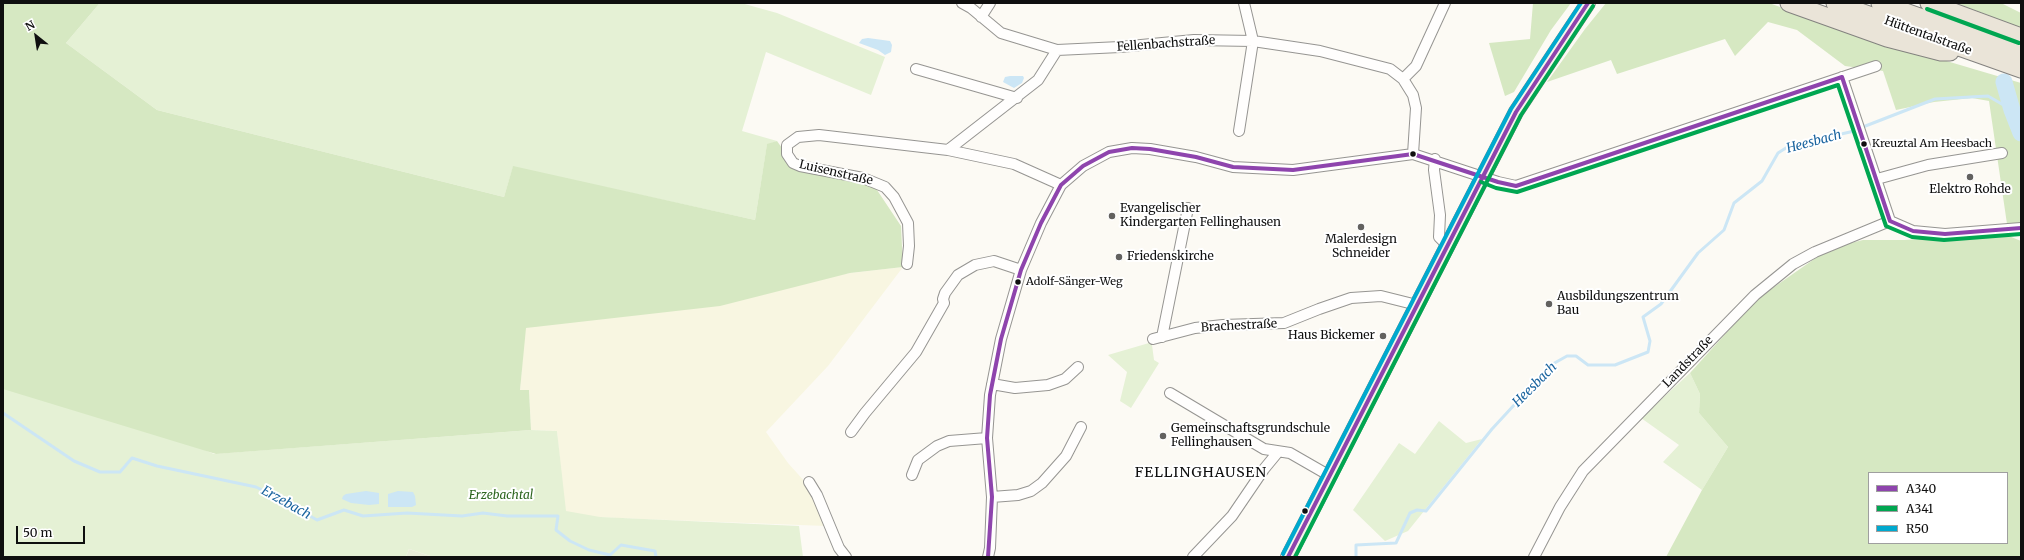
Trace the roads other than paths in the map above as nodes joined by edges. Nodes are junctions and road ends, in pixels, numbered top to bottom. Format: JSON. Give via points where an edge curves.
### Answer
{"nodes":[{"id":1,"x":962,"y":3,"type":"edge"},
{"id":2,"x":990,"y":3,"type":"edge"},
{"id":3,"x":1244,"y":3,"type":"edge"},
{"id":4,"x":1445,"y":3,"type":"edge"},
{"id":5,"x":1588,"y":3,"type":"edge"},
{"id":6,"x":1789,"y":3,"type":"edge"},
{"id":7,"x":1836,"y":3,"type":"edge"},
{"id":8,"x":1880,"y":3,"type":"edge"},
{"id":9,"x":1930,"y":3,"type":"edge"},
{"id":10,"x":982,"y":17,"type":"junction"},
{"id":11,"x":2021,"y":37,"type":"edge"},
{"id":12,"x":1253,"y":41,"type":"junction"},
{"id":13,"x":1057,"y":50,"type":"junction"},
{"id":14,"x":1976,"y":53,"type":"junction"},
{"id":15,"x":2021,"y":53,"type":"edge"},
{"id":16,"x":1876,"y":66,"type":"dead end"},
{"id":17,"x":916,"y":69,"type":"dead end"},
{"id":18,"x":2021,"y":69,"type":"edge"},
{"id":19,"x":1842,"y":77,"type":"junction"},
{"id":20,"x":1403,"y":79,"type":"junction"},
{"id":21,"x":1017,"y":98,"type":"junction"},
{"id":22,"x":1239,"y":131,"type":"dead end"},
{"id":23,"x":948,"y":150,"type":"junction"},
{"id":24,"x":2002,"y":153,"type":"dead end"},
{"id":25,"x":1414,"y":154,"type":"junction"},
{"id":26,"x":1435,"y":159,"type":"junction"},
{"id":27,"x":1483,"y":176,"type":"junction"},
{"id":28,"x":1877,"y":180,"type":"junction"},
{"id":29,"x":1061,"y":185,"type":"junction"},
{"id":30,"x":1188,"y":208,"type":"dead end"},
{"id":31,"x":1890,"y":221,"type":"junction"},
{"id":32,"x":2021,"y":228,"type":"edge"},
{"id":33,"x":1448,"y":246,"type":"junction"},
{"id":34,"x":906,"y":264,"type":"dead end"},
{"id":35,"x":1021,"y":270,"type":"junction"},
{"id":36,"x":1417,"y":305,"type":"junction"},
{"id":37,"x":1078,"y":367,"type":"dead end"},
{"id":38,"x":992,"y":384,"type":"junction"},
{"id":39,"x":1170,"y":393,"type":"dead end"},
{"id":40,"x":1081,"y":427,"type":"dead end"},
{"id":41,"x":852,"y":432,"type":"dead end"},
{"id":42,"x":987,"y":438,"type":"junction"},
{"id":43,"x":1278,"y":452,"type":"junction"},
{"id":44,"x":912,"y":474,"type":"dead end"},
{"id":45,"x":1330,"y":476,"type":"junction"},
{"id":46,"x":809,"y":482,"type":"dead end"},
{"id":47,"x":992,"y":497,"type":"junction"},
{"id":48,"x":846,"y":557,"type":"edge"},
{"id":49,"x":988,"y":557,"type":"edge"},
{"id":50,"x":1193,"y":557,"type":"edge"},
{"id":51,"x":1288,"y":557,"type":"edge"},
{"id":52,"x":1534,"y":557,"type":"edge"}],
"edges":[{"from":1,"to":10,"type":"street"},
{"from":2,"to":10,"type":"street"},
{"from":3,"to":12,"type":"street"},
{"from":4,"to":20,"type":"street","via":[[1416,66]]},
{"from":5,"to":27,"type":"main road","via":[[1516,112]]},
{"from":6,"to":14,"type":"highway","via":[[1887,38],[1941,52]]},
{"from":7,"to":14,"type":"highway","name":"Hüttentalstraße"},
{"from":8,"to":15,"type":"highway","name":"Hüttentalstraße"},
{"from":9,"to":11,"type":"highway"},
{"from":10,"to":13,"type":"street","via":[[1001,33]]},
{"from":12,"to":13,"type":"street","name":"Fellenbachstraße","via":[[1194,40]]},
{"from":12,"to":20,"type":"street","name":"Fellenbachstraße","via":[[1320,51],[1390,69]]},
{"from":12,"to":22,"type":"street"},
{"from":13,"to":21,"type":"street","via":[[1038,80]]},
{"from":14,"to":18,"type":"highway","name":"Hüttentalstraße"},
{"from":16,"to":19,"type":"street"},
{"from":17,"to":21,"type":"street"},
{"from":19,"to":27,"type":"street","via":[[1516,186]]},
{"from":19,"to":28,"type":"street"},
{"from":20,"to":25,"type":"street","via":[[1414,95],[1416,108]]},
{"from":21,"to":23,"type":"street"},
{"from":23,"to":29,"type":"street","via":[[1014,164]]},
{"from":23,"to":34,"type":"street","name":"Luisenstraße","via":[[819,135],[798,137],[787,146],[787,154],[793,163],[800,166],[862,178],[885,187],[894,197],[910,230]]},
{"from":24,"to":28,"type":"street","via":[[1928,165]]},
{"from":25,"to":26,"type":"street"},
{"from":25,"to":29,"type":"street","via":[[1293,170],[1233,167],[1180,154],[1132,148],[1109,152],[1097,158]]},
{"from":26,"to":27,"type":"street"},
{"from":26,"to":33,"type":"street","via":[[1440,215],[1439,237]]},
{"from":27,"to":33,"type":"main road"},
{"from":28,"to":31,"type":"street"},
{"from":29,"to":35,"type":"street"},
{"from":30,"to":36,"type":"street","name":"Brachestraße","via":[[1158,338],[1195,328],[1284,323],[1351,298],[1381,296]]},
{"from":31,"to":32,"type":"street","via":[[1913,231],[1945,234]]},
{"from":31,"to":52,"type":"street","name":"Landstraße","via":[[1815,252],[1793,264],[1755,295],[1583,471],[1560,507]]},
{"from":33,"to":36,"type":"main road"},
{"from":35,"to":38,"type":"street","via":[[1001,339]]},
{"from":35,"to":41,"type":"street","via":[[994,261],[975,265],[958,275],[945,293],[944,304],[916,352],[864,413]]},
{"from":36,"to":45,"type":"main road"},
{"from":37,"to":38,"type":"street","via":[[1065,379],[1048,385],[1015,388]]},
{"from":38,"to":42,"type":"street"},
{"from":39,"to":43,"type":"street","via":[[1264,449]]},
{"from":40,"to":47,"type":"street","via":[[1066,456],[1042,483],[1018,496]]},
{"from":42,"to":44,"type":"street","via":[[949,441],[937,446],[918,460]]},
{"from":42,"to":47,"type":"street"},
{"from":43,"to":45,"type":"street","via":[[1290,453]]},
{"from":43,"to":50,"type":"street","via":[[1232,516]]},
{"from":45,"to":51,"type":"main road"},
{"from":46,"to":48,"type":"street","via":[[839,548]]},
{"from":47,"to":49,"type":"street"}]}
